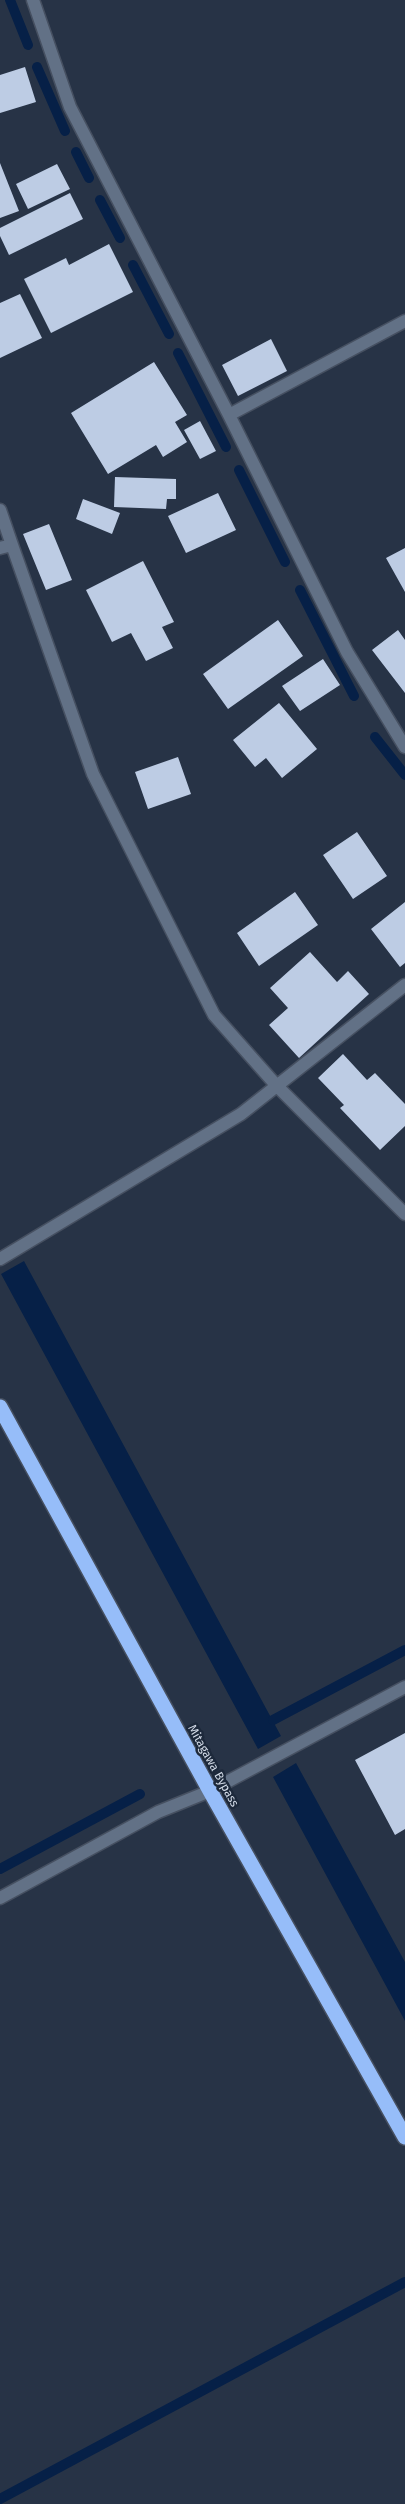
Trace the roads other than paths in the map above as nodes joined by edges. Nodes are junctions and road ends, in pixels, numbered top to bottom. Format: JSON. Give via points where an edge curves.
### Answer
{"nodes":[{"id":1,"x":33,"y":0,"type":"edge"},
{"id":2,"x":405,"y":321,"type":"edge"},
{"id":3,"x":229,"y":415,"type":"junction"},
{"id":4,"x":0,"y":510,"type":"edge"},
{"id":5,"x":6,"y":547,"type":"edge"},
{"id":6,"x":405,"y":747,"type":"edge"},
{"id":7,"x":405,"y":985,"type":"edge"},
{"id":8,"x":276,"y":1084,"type":"junction"},
{"id":9,"x":405,"y":1214,"type":"edge"},
{"id":10,"x":0,"y":1258,"type":"edge"},
{"id":11,"x":0,"y":1407,"type":"edge"},
{"id":12,"x":405,"y":1687,"type":"edge"},
{"id":13,"x":210,"y":1791,"type":"junction"},
{"id":14,"x":0,"y":1898,"type":"edge"},
{"id":15,"x":405,"y":2138,"type":"edge"}],
"edges":[{"from":1,"to":3,"type":"street","via":[[70,107]]},
{"from":2,"to":3,"type":"street"},
{"from":3,"to":6,"type":"street","via":[[347,652]]},
{"from":4,"to":5,"type":"street"},
{"from":5,"to":8,"type":"street","via":[[93,774],[214,1015]]},
{"from":7,"to":8,"type":"street"},
{"from":8,"to":9,"type":"street"},
{"from":8,"to":10,"type":"street","via":[[241,1114]]},
{"from":11,"to":13,"type":"highway","name":"Mitagawa Bypass"},
{"from":12,"to":13,"type":"street"},
{"from":13,"to":14,"type":"street","via":[[158,1812]]},
{"from":13,"to":15,"type":"highway","name":"Mitagawa Bypass"}]}
